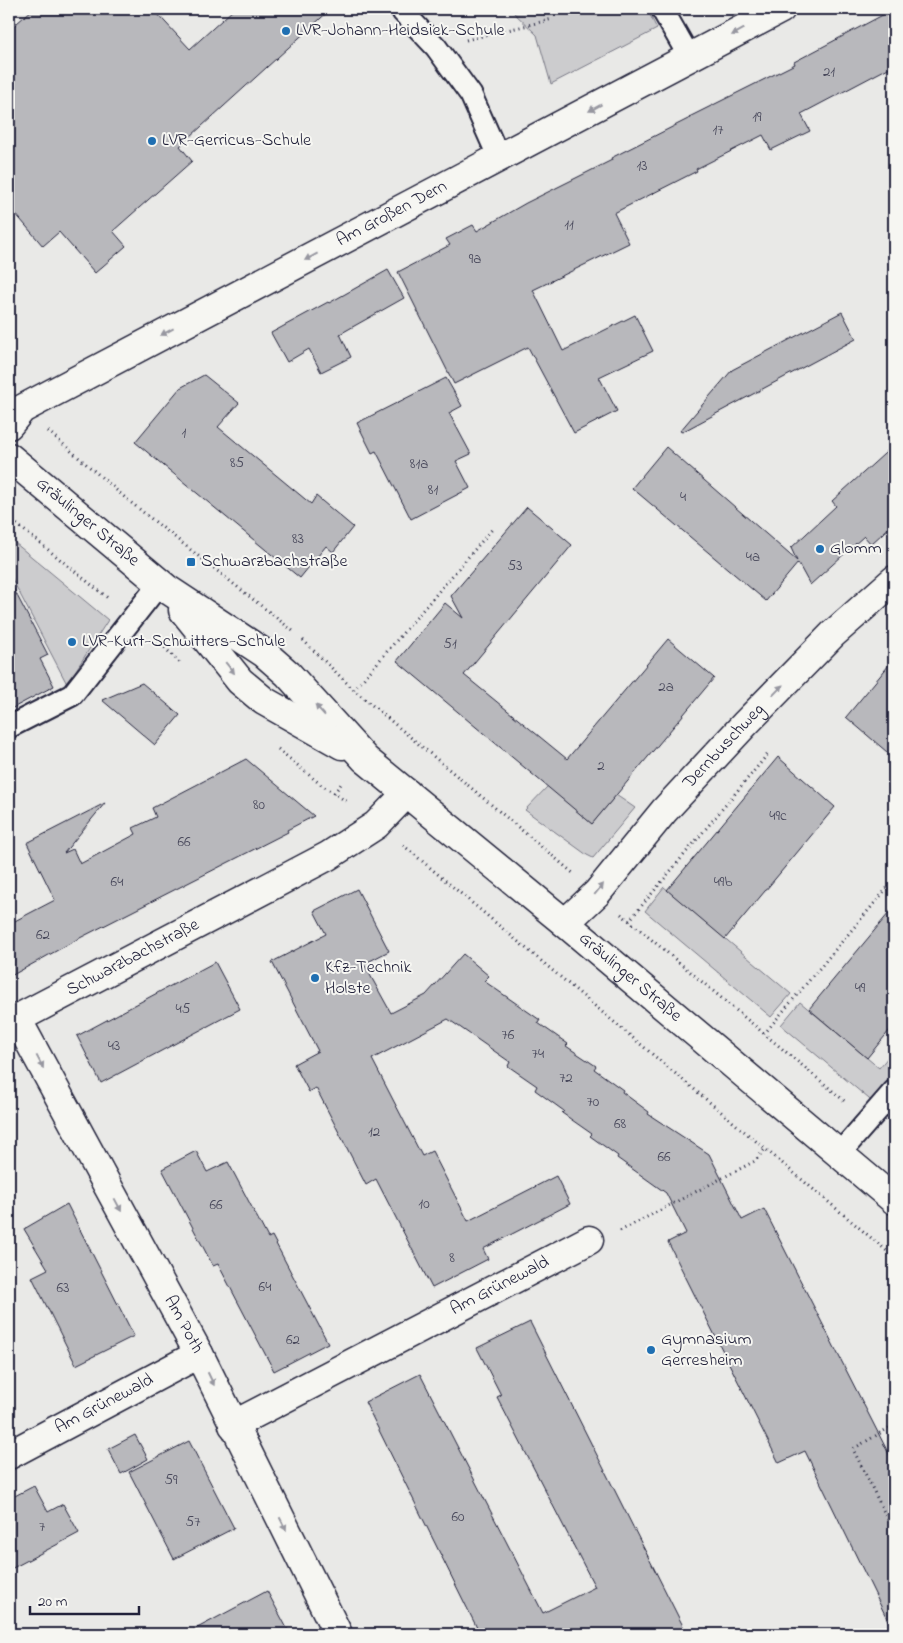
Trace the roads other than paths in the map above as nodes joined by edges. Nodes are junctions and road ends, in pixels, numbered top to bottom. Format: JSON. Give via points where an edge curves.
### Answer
{"nodes":[{"id":1,"x":407,"y":9,"type":"edge"},
{"id":2,"x":662,"y":9,"type":"edge"},
{"id":3,"x":781,"y":9,"type":"edge"},
{"id":4,"x":690,"y":58,"type":"junction"},
{"id":5,"x":499,"y":158,"type":"junction"},
{"id":6,"x":9,"y":425,"type":"edge"},
{"id":7,"x":9,"y":457,"type":"edge"},
{"id":8,"x":894,"y":580,"type":"edge"},
{"id":9,"x":163,"y":586,"type":"junction"},
{"id":10,"x":9,"y":727,"type":"edge"},
{"id":11,"x":365,"y":759,"type":"junction"},
{"id":12,"x":406,"y":793,"type":"junction"},
{"id":13,"x":565,"y":923,"type":"junction"},
{"id":14,"x":13,"y":1021,"type":"edge"},
{"id":15,"x":894,"y":1091,"type":"edge"},
{"id":16,"x":839,"y":1154,"type":"junction"},
{"id":17,"x":894,"y":1200,"type":"edge"},
{"id":18,"x":589,"y":1240,"type":"road end"},
{"id":19,"x":199,"y":1354,"type":"junction"},
{"id":20,"x":233,"y":1425,"type":"junction"},
{"id":21,"x":9,"y":1455,"type":"edge"},
{"id":22,"x":338,"y":1634,"type":"edge"}],
"edges":[{"from":1,"to":5,"type":"lane","via":[[403,12],[436,47],[471,95]]},
{"from":2,"to":4,"type":"lane"},
{"from":3,"to":4,"type":"street","name":"Am Großen Dern","one_way":true},
{"from":4,"to":5,"type":"street","name":"Am Großen Dern","one_way":true},
{"from":5,"to":6,"type":"street","name":"Am Großen Dern","one_way":true,"via":[[22,409]]},
{"from":7,"to":9,"type":"street","name":"Gräulinger Straße"},
{"from":13,"to":8,"type":"street","name":"Dernbuschweg","one_way":true,"via":[[596,893],[664,811],[745,724],[834,634]]},
{"from":9,"to":10,"type":"lane","via":[[72,695]]},
{"from":11,"to":9,"type":"street","name":"Gräulinger Straße","one_way":true,"via":[[288,674]]},
{"from":9,"to":11,"type":"street","name":"Gräulinger Straße","one_way":true,"via":[[240,681],[264,701]]},
{"from":11,"to":12,"type":"street","name":"Gräulinger Straße"},
{"from":12,"to":13,"type":"street","name":"Gräulinger Straße"},
{"from":12,"to":14,"type":"street","name":"Schwarzbachstraße","via":[[376,825],[328,856]]},
{"from":13,"to":16,"type":"street","name":"Gräulinger Straße"},
{"from":14,"to":19,"type":"street","name":"Am Poth","one_way":true},
{"from":15,"to":16,"type":"lane"},
{"from":16,"to":17,"type":"street","name":"Gräulinger Straße"},
{"from":18,"to":20,"type":"street","name":"Am Grünewald"},
{"from":19,"to":20,"type":"street","name":"Am Poth","one_way":true},
{"from":19,"to":21,"type":"street","name":"Am Grünewald"},
{"from":20,"to":22,"type":"street","name":"Am Poth","one_way":true}]}
